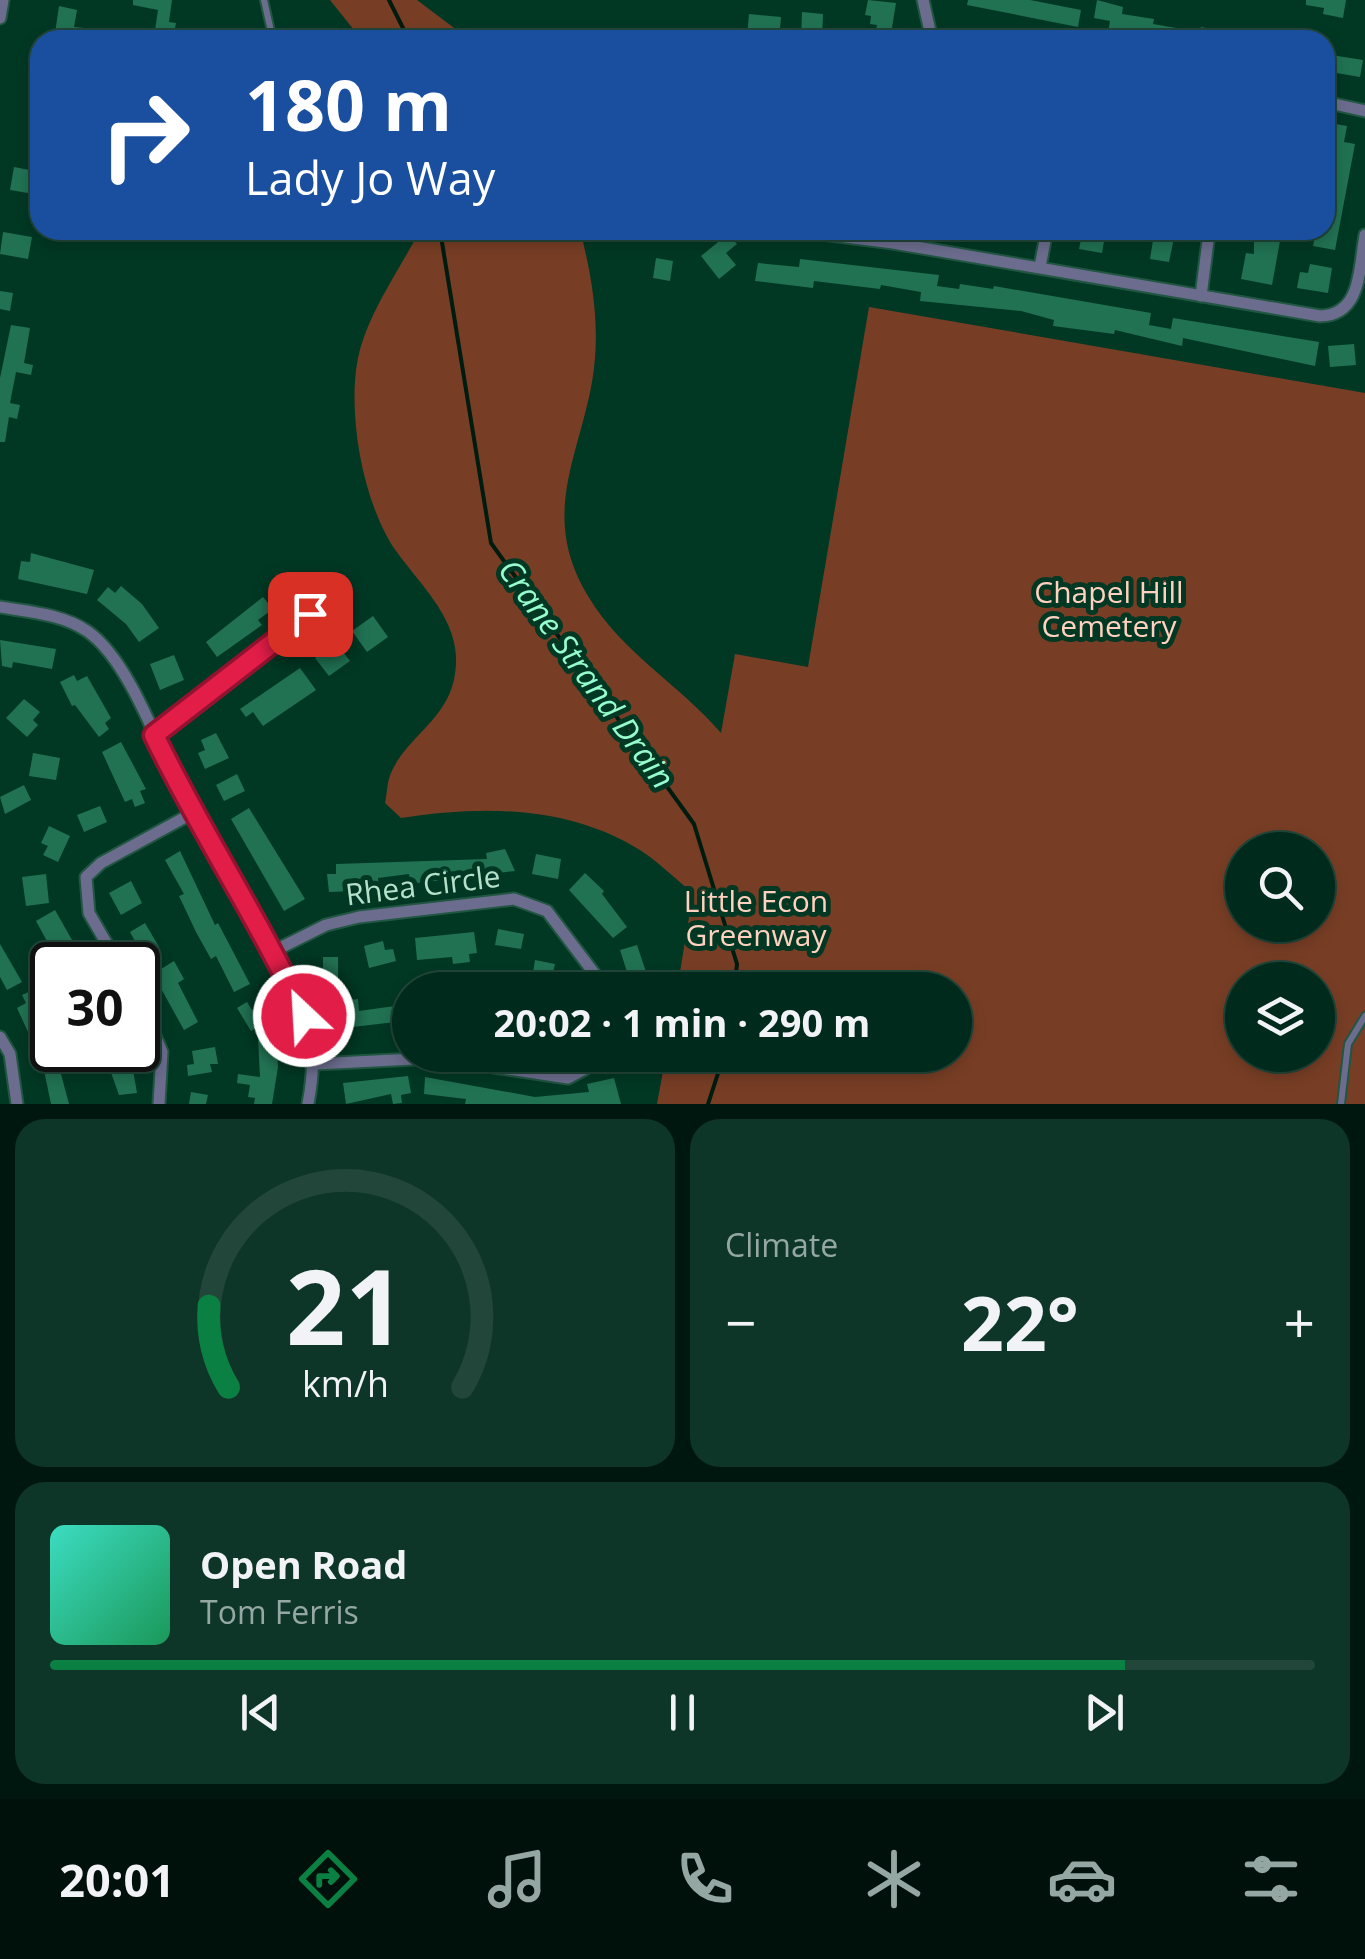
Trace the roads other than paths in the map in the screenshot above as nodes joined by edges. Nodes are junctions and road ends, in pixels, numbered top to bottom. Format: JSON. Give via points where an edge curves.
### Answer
{"nodes":[{"id":1,"x":3,"y":0,"type":"edge"},
{"id":2,"x":264,"y":0,"type":"edge"},
{"id":3,"x":923,"y":0,"type":"edge"},
{"id":4,"x":0,"y":18,"type":"edge"},
{"id":5,"x":270,"y":30,"type":"edge"},
{"id":6,"x":933,"y":30,"type":"edge"},
{"id":7,"x":1335,"y":104,"type":"edge"},
{"id":8,"x":1365,"y":111,"type":"edge"},
{"id":9,"x":1365,"y":235,"type":"edge"},
{"id":10,"x":913,"y":240,"type":"edge"},
{"id":11,"x":1045,"y":240,"type":"edge"},
{"id":12,"x":1209,"y":240,"type":"edge"},
{"id":13,"x":1040,"y":267,"type":"junction"},
{"id":14,"x":1202,"y":296,"type":"junction"},
{"id":15,"x":0,"y":607,"type":"edge"},
{"id":16,"x":310,"y":614,"type":"dead end"},
{"id":17,"x":154,"y":735,"type":"junction"},
{"id":18,"x":191,"y":814,"type":"junction"},
{"id":19,"x":106,"y":942,"type":"edge"},
{"id":20,"x":274,"y":951,"type":"junction"},
{"id":21,"x":593,"y":972,"type":"edge"},
{"id":22,"x":1365,"y":1016,"type":"edge"},
{"id":23,"x":0,"y":1036,"type":"edge"},
{"id":24,"x":160,"y":1047,"type":"edge"},
{"id":25,"x":392,"y":1060,"type":"edge"},
{"id":26,"x":315,"y":1064,"type":"junction"},
{"id":27,"x":528,"y":1072,"type":"edge"},
{"id":28,"x":579,"y":1072,"type":"edge"},
{"id":29,"x":18,"y":1104,"type":"edge"},
{"id":30,"x":160,"y":1104,"type":"edge"},
{"id":31,"x":308,"y":1104,"type":"edge"},
{"id":32,"x":1340,"y":1104,"type":"edge"}],
"edges":[{"from":1,"to":4,"type":"street"},
{"from":2,"to":5,"type":"lane"},
{"from":3,"to":6,"type":"street"},
{"from":7,"to":8,"type":"street"},
{"from":9,"to":14,"type":"street","via":[[1355,294],[1336,316]]},
{"from":10,"to":13,"type":"street"},
{"from":11,"to":13,"type":"street"},
{"from":12,"to":14,"type":"street"},
{"from":13,"to":14,"type":"street"},
{"from":15,"to":17,"type":"street","via":[[55,616],[88,632],[115,659]]},
{"from":16,"to":17,"type":"street"},
{"from":17,"to":18,"type":"street"},
{"from":18,"to":19,"type":"street","via":[[101,862],[86,877],[89,913]]},
{"from":18,"to":20,"type":"street"},
{"from":20,"to":21,"type":"street","name":"Rhea Circle","via":[[359,917],[514,899],[546,911]]},
{"from":20,"to":26,"type":"street","via":[[304,1016]]},
{"from":22,"to":32,"type":"lane","via":[[1348,1044]]},
{"from":23,"to":29,"type":"street","via":[[10,1054]]},
{"from":24,"to":30,"type":"street"},
{"from":25,"to":26,"type":"street"},
{"from":26,"to":31,"type":"street"},
{"from":27,"to":28,"type":"street","via":[[568,1078]]}]}
